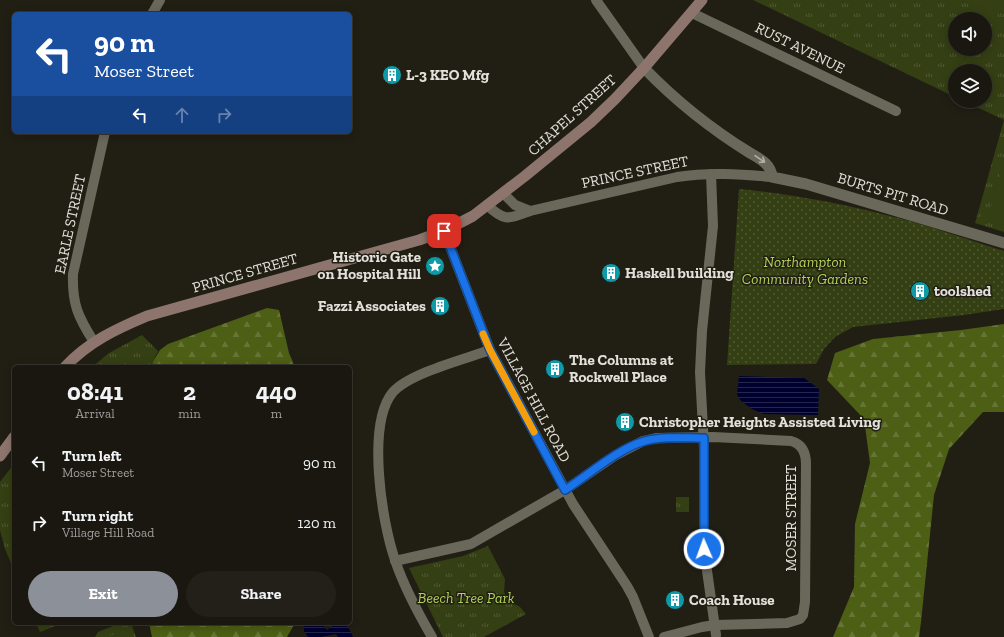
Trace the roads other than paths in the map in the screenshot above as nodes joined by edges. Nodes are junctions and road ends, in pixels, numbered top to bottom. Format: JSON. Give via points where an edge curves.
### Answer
{"nodes":[{"id":1,"x":160,"y":0,"type":"edge"},
{"id":2,"x":596,"y":0,"type":"edge"},
{"id":3,"x":702,"y":0,"type":"edge"},
{"id":4,"x":153,"y":12,"type":"edge"},
{"id":5,"x":692,"y":13,"type":"junction"},
{"id":6,"x":644,"y":68,"type":"junction"},
{"id":7,"x":896,"y":110,"type":"dead end"},
{"id":8,"x":106,"y":134,"type":"edge"},
{"id":9,"x":710,"y":174,"type":"junction"},
{"id":10,"x":772,"y":177,"type":"junction"},
{"id":11,"x":503,"y":193,"type":"junction"},
{"id":12,"x":487,"y":205,"type":"junction"},
{"id":13,"x":530,"y":211,"type":"junction"},
{"id":14,"x":444,"y":231,"type":"junction"},
{"id":15,"x":1004,"y":243,"type":"edge"},
{"id":16,"x":94,"y":342,"type":"junction"},
{"id":17,"x":490,"y":350,"type":"junction"},
{"id":18,"x":67,"y":365,"type":"edge"},
{"id":19,"x":704,"y":438,"type":"junction"},
{"id":20,"x":12,"y":440,"type":"edge"},
{"id":21,"x":0,"y":456,"type":"edge"},
{"id":22,"x":565,"y":490,"type":"junction"},
{"id":23,"x":396,"y":561,"type":"junction"},
{"id":24,"x":715,"y":630,"type":"junction"},
{"id":25,"x":432,"y":637,"type":"edge"},
{"id":26,"x":649,"y":637,"type":"edge"},
{"id":27,"x":664,"y":637,"type":"edge"}],
"edges":[{"from":1,"to":4,"type":"street"},
{"from":2,"to":6,"type":"street"},
{"from":3,"to":5,"type":"main road","name":"CHAPEL STREET"},
{"from":5,"to":6,"type":"main road","name":"CHAPEL STREET"},
{"from":5,"to":7,"type":"street","name":"RUST AVENUE"},
{"from":6,"to":10,"type":"street","one_way":true,"via":[[686,107],[764,161],[770,168]]},
{"from":6,"to":11,"type":"main road","name":"CHAPEL STREET","via":[[591,122]]},
{"from":8,"to":16,"type":"street","name":"EARLE STREET","via":[[73,274],[72,289],[80,319]]},
{"from":9,"to":10,"type":"street","name":"PRINCE STREET"},
{"from":9,"to":13,"type":"street","name":"PRINCE STREET","via":[[654,181]]},
{"from":9,"to":19,"type":"street","via":[[712,226],[700,372]]},
{"from":10,"to":15,"type":"street","name":"BURTS PIT ROAD","via":[[806,184]]},
{"from":11,"to":12,"type":"main road","name":"CHAPEL STREET"},
{"from":11,"to":13,"type":"street","via":[[515,205]]},
{"from":12,"to":13,"type":"street","name":"PRINCE STREET","via":[[501,217],[511,218]]},
{"from":12,"to":14,"type":"main road","name":"CHAPEL STREET","via":[[473,216]]},
{"from":14,"to":16,"type":"main road","name":"PRINCE STREET","via":[[158,313],[114,330]]},
{"from":14,"to":17,"type":"street","name":"VILLAGE HILL ROAD"},
{"from":16,"to":18,"type":"main road","name":"PRINCE STREET"},
{"from":17,"to":22,"type":"street","name":"VILLAGE HILL ROAD"},
{"from":17,"to":23,"type":"street","via":[[417,376],[401,385],[386,403],[381,420],[380,476],[383,509]]},
{"from":19,"to":22,"type":"street","name":"MOSER STREET","via":[[656,438],[643,441],[616,455]]},
{"from":19,"to":24,"type":"street","via":[[704,549]]},
{"from":19,"to":24,"type":"street","name":"MOSER STREET","via":[[791,441],[799,445],[805,453],[806,464],[803,615],[800,619],[787,623]]},
{"from":20,"to":21,"type":"main road"},
{"from":22,"to":23,"type":"street","name":"MOSER STREET","via":[[471,544]]},
{"from":22,"to":26,"type":"street","name":"VILLAGE HILL ROAD","via":[[627,586]]},
{"from":23,"to":25,"type":"street","via":[[406,587]]},
{"from":24,"to":27,"type":"street","via":[[702,627]]}]}
